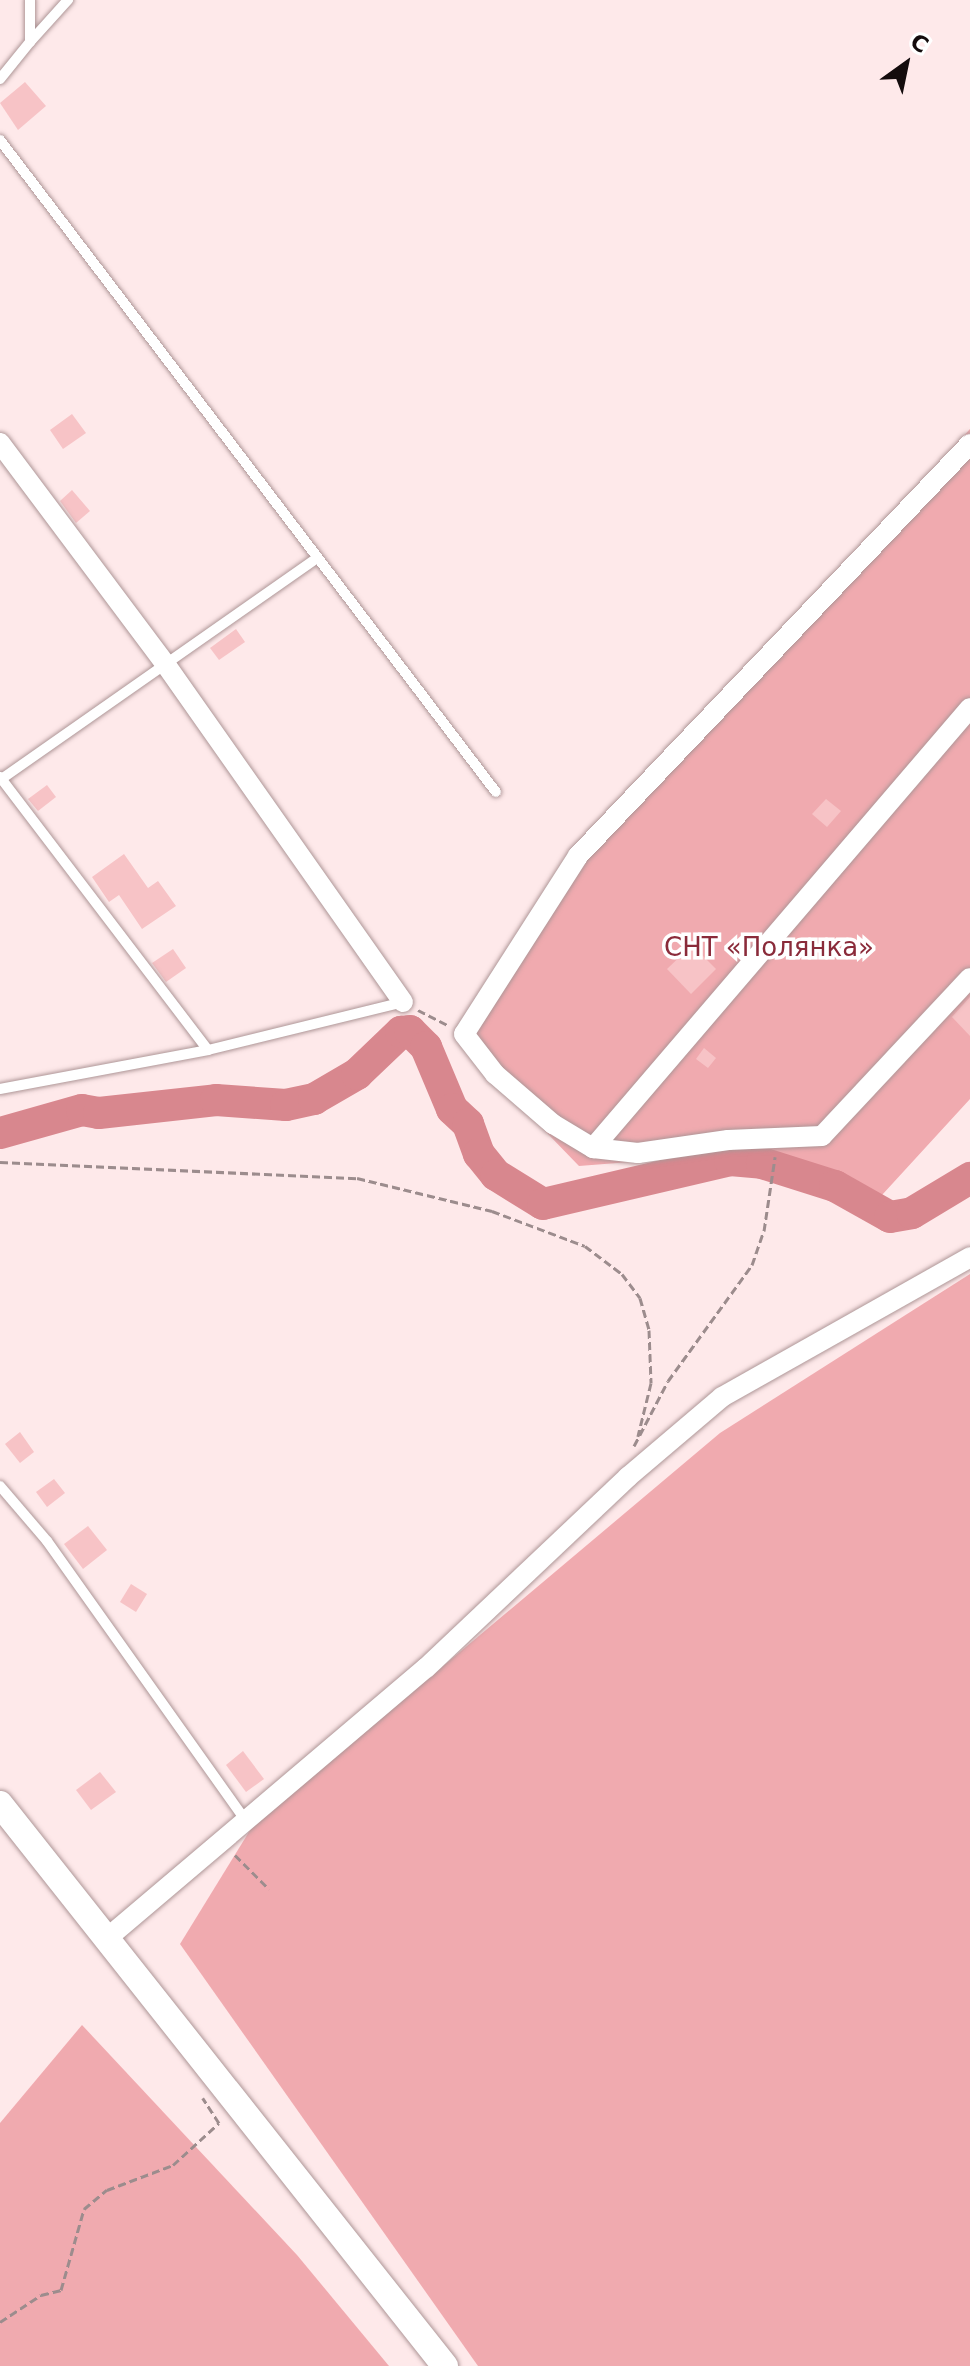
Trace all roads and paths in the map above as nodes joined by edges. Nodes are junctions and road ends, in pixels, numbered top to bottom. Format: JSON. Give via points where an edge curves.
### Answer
{"nodes":[{"id":1,"x":30,"y":0,"type":"edge"},
{"id":2,"x":68,"y":0,"type":"edge"},
{"id":3,"x":30,"y":42,"type":"junction"},
{"id":4,"x":0,"y":79,"type":"edge"},
{"id":5,"x":0,"y":140,"type":"edge"},
{"id":6,"x":0,"y":443,"type":"edge"},
{"id":7,"x":970,"y":444,"type":"edge"},
{"id":8,"x":316,"y":559,"type":"junction"},
{"id":9,"x":166,"y":665,"type":"junction"},
{"id":10,"x":970,"y":708,"type":"edge"},
{"id":11,"x":0,"y":779,"type":"edge"},
{"id":12,"x":496,"y":792,"type":"dead end"},
{"id":13,"x":970,"y":978,"type":"edge"},
{"id":14,"x":403,"y":1002,"type":"junction"},
{"id":15,"x":464,"y":1034,"type":"junction"},
{"id":16,"x":208,"y":1050,"type":"junction"},
{"id":17,"x":0,"y":1089,"type":"edge"},
{"id":18,"x":593,"y":1148,"type":"junction"},
{"id":19,"x":775,"y":1161,"type":"dead end"},
{"id":20,"x":0,"y":1162,"type":"edge"},
{"id":21,"x":970,"y":1257,"type":"edge"},
{"id":22,"x":638,"y":1436,"type":"junction"},
{"id":23,"x":633,"y":1449,"type":"dead end"},
{"id":24,"x":0,"y":1486,"type":"edge"},
{"id":25,"x":0,"y":1804,"type":"edge"},
{"id":26,"x":246,"y":1821,"type":"junction"},
{"id":27,"x":223,"y":1840,"type":"junction"},
{"id":28,"x":269,"y":1889,"type":"dead end"},
{"id":29,"x":105,"y":1940,"type":"junction"},
{"id":30,"x":219,"y":2123,"type":"dead end"},
{"id":31,"x":0,"y":2322,"type":"edge"},
{"id":32,"x":445,"y":2366,"type":"edge"}],
"edges":[{"from":1,"to":3,"type":"lane"},
{"from":2,"to":3,"type":"lane"},
{"from":3,"to":4,"type":"lane"},
{"from":5,"to":8,"type":"lane"},
{"from":6,"to":9,"type":"street"},
{"from":7,"to":15,"type":"street","via":[[578,856]]},
{"from":8,"to":9,"type":"lane"},
{"from":8,"to":12,"type":"lane"},
{"from":9,"to":11,"type":"lane"},
{"from":9,"to":14,"type":"street"},
{"from":10,"to":18,"type":"street"},
{"from":11,"to":16,"type":"lane"},
{"from":13,"to":18,"type":"street","via":[[822,1136],[728,1140],[638,1153]]},
{"from":14,"to":15,"type":"path"},
{"from":14,"to":16,"type":"lane"},
{"from":15,"to":18,"type":"street","via":[[495,1074],[553,1124]]},
{"from":16,"to":17,"type":"lane"},
{"from":19,"to":22,"type":"path","via":[[764,1231],[752,1265],[668,1381]]},
{"from":20,"to":22,"type":"path","via":[[357,1178],[492,1211],[585,1246],[622,1274],[640,1298],[649,1330],[651,1383]]},
{"from":21,"to":26,"type":"street","via":[[722,1397],[628,1477],[426,1668]]},
{"from":22,"to":23,"type":"path"},
{"from":24,"to":26,"type":"lane","via":[[47,1541]]},
{"from":25,"to":29,"type":"street"},
{"from":26,"to":27,"type":"street"},
{"from":27,"to":28,"type":"path"},
{"from":27,"to":29,"type":"street"},
{"from":29,"to":32,"type":"street"},
{"from":30,"to":31,"type":"path","via":[[173,2165],[107,2190],[84,2209],[61,2290],[41,2295]]}]}
